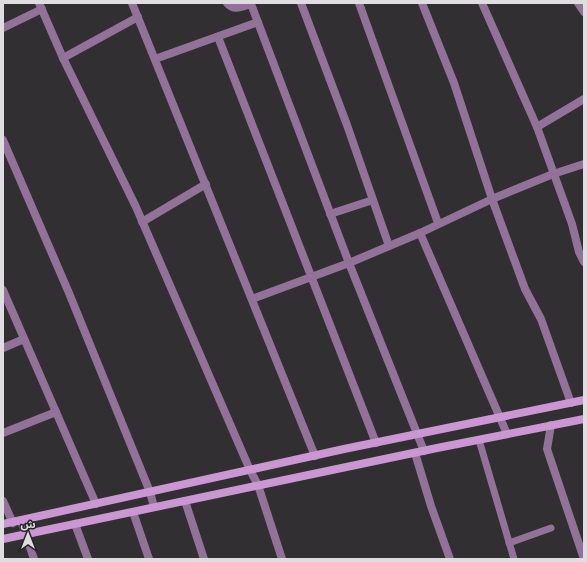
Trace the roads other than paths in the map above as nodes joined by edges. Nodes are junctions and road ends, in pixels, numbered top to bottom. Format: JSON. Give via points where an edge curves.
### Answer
{"nodes":[{"id":1,"x":132,"y":3,"type":"edge"},
{"id":2,"x":227,"y":3,"type":"edge"},
{"id":3,"x":252,"y":3,"type":"edge"},
{"id":4,"x":301,"y":3,"type":"edge"},
{"id":5,"x":359,"y":3,"type":"edge"},
{"id":6,"x":422,"y":3,"type":"edge"},
{"id":7,"x":482,"y":3,"type":"edge"},
{"id":8,"x":578,"y":3,"type":"edge"},
{"id":9,"x":41,"y":6,"type":"edge"},
{"id":10,"x":584,"y":12,"type":"edge"},
{"id":11,"x":138,"y":17,"type":"junction"},
{"id":12,"x":258,"y":22,"type":"junction"},
{"id":13,"x":3,"y":28,"type":"edge"},
{"id":14,"x":218,"y":37,"type":"junction"},
{"id":15,"x":63,"y":58,"type":"junction"},
{"id":16,"x":155,"y":59,"type":"junction"},
{"id":17,"x":584,"y":99,"type":"edge"},
{"id":18,"x":537,"y":128,"type":"junction"},
{"id":19,"x":3,"y":140,"type":"edge"},
{"id":20,"x":584,"y":164,"type":"edge"},
{"id":21,"x":554,"y":174,"type":"junction"},
{"id":22,"x":206,"y":184,"type":"junction"},
{"id":23,"x":492,"y":199,"type":"junction"},
{"id":24,"x":373,"y":200,"type":"junction"},
{"id":25,"x":330,"y":214,"type":"junction"},
{"id":26,"x":142,"y":222,"type":"junction"},
{"id":27,"x":438,"y":223,"type":"junction"},
{"id":28,"x":420,"y":233,"type":"junction"},
{"id":29,"x":389,"y":246,"type":"junction"},
{"id":30,"x":584,"y":262,"type":"edge"},
{"id":31,"x":349,"y":263,"type":"junction"},
{"id":32,"x":312,"y":276,"type":"junction"},
{"id":33,"x":3,"y":290,"type":"edge"},
{"id":34,"x":252,"y":299,"type":"junction"},
{"id":35,"x":24,"y":339,"type":"junction"},
{"id":36,"x":3,"y":348,"type":"edge"},
{"id":37,"x":584,"y":400,"type":"edge"},
{"id":38,"x":571,"y":403,"type":"junction"},
{"id":39,"x":56,"y":412,"type":"junction"},
{"id":40,"x":500,"y":417,"type":"junction"},
{"id":41,"x":584,"y":419,"type":"edge"},
{"id":42,"x":551,"y":425,"type":"junction"},
{"id":43,"x":3,"y":433,"type":"edge"},
{"id":44,"x":417,"y":434,"type":"junction"},
{"id":45,"x":507,"y":434,"type":"junction"},
{"id":46,"x":479,"y":440,"type":"junction"},
{"id":47,"x":376,"y":443,"type":"junction"},
{"id":48,"x":420,"y":452,"type":"junction"},
{"id":49,"x":315,"y":456,"type":"junction"},
{"id":50,"x":250,"y":470,"type":"junction"},
{"id":51,"x":258,"y":485,"type":"junction"},
{"id":52,"x":150,"y":492,"type":"junction"},
{"id":53,"x":3,"y":501,"type":"edge"},
{"id":54,"x":185,"y":501,"type":"junction"},
{"id":55,"x":96,"y":504,"type":"junction"},
{"id":56,"x":154,"y":507,"type":"junction"},
{"id":57,"x":133,"y":512,"type":"junction"},
{"id":58,"x":21,"y":521,"type":"junction"},
{"id":59,"x":13,"y":523,"type":"junction"},
{"id":60,"x":3,"y":524,"type":"edge"},
{"id":61,"x":75,"y":524,"type":"junction"},
{"id":62,"x":551,"y":528,"type":"dead end"},
{"id":63,"x":26,"y":534,"type":"junction"},
{"id":64,"x":3,"y":539,"type":"edge"},
{"id":65,"x":509,"y":543,"type":"junction"},
{"id":66,"x":34,"y":559,"type":"edge"},
{"id":67,"x":88,"y":559,"type":"edge"},
{"id":68,"x":149,"y":559,"type":"edge"},
{"id":69,"x":204,"y":559,"type":"edge"},
{"id":70,"x":282,"y":559,"type":"edge"},
{"id":71,"x":450,"y":559,"type":"edge"},
{"id":72,"x":514,"y":559,"type":"edge"},
{"id":73,"x":584,"y":559,"type":"edge"}],
"edges":[{"from":1,"to":11,"type":"street"},
{"from":2,"to":3,"type":"street","via":[[231,8]]},
{"from":3,"to":12,"type":"street"},
{"from":4,"to":24,"type":"street"},
{"from":5,"to":27,"type":"street"},
{"from":6,"to":23,"type":"street","via":[[454,83]]},
{"from":7,"to":18,"type":"street"},
{"from":8,"to":10,"type":"street"},
{"from":9,"to":13,"type":"street"},
{"from":9,"to":15,"type":"street"},
{"from":11,"to":15,"type":"street"},
{"from":11,"to":16,"type":"street"},
{"from":12,"to":14,"type":"street"},
{"from":12,"to":25,"type":"street"},
{"from":14,"to":16,"type":"street"},
{"from":14,"to":32,"type":"street"},
{"from":15,"to":26,"type":"street"},
{"from":16,"to":22,"type":"street"},
{"from":17,"to":18,"type":"street"},
{"from":18,"to":21,"type":"street"},
{"from":19,"to":52,"type":"street"},
{"from":20,"to":21,"type":"street"},
{"from":21,"to":23,"type":"street"},
{"from":21,"to":30,"type":"street"},
{"from":22,"to":26,"type":"street"},
{"from":22,"to":34,"type":"street"},
{"from":23,"to":27,"type":"street"},
{"from":23,"to":38,"type":"street","via":[[525,289],[541,319]]},
{"from":24,"to":25,"type":"street"},
{"from":24,"to":29,"type":"street"},
{"from":25,"to":31,"type":"street"},
{"from":26,"to":50,"type":"street"},
{"from":27,"to":28,"type":"street"},
{"from":28,"to":29,"type":"street"},
{"from":28,"to":40,"type":"street"},
{"from":29,"to":31,"type":"street"},
{"from":31,"to":32,"type":"street"},
{"from":31,"to":44,"type":"street"},
{"from":32,"to":34,"type":"street"},
{"from":32,"to":47,"type":"street"},
{"from":33,"to":35,"type":"street"},
{"from":34,"to":49,"type":"street"},
{"from":35,"to":36,"type":"street"},
{"from":35,"to":39,"type":"street"},
{"from":37,"to":38,"type":"main road"},
{"from":38,"to":40,"type":"main road"},
{"from":39,"to":43,"type":"street"},
{"from":39,"to":55,"type":"street"},
{"from":40,"to":44,"type":"main road"},
{"from":40,"to":45,"type":"street"},
{"from":41,"to":42,"type":"main road"},
{"from":42,"to":45,"type":"main road"},
{"from":42,"to":73,"type":"street","via":[[547,449]]},
{"from":44,"to":47,"type":"main road"},
{"from":44,"to":48,"type":"street"},
{"from":45,"to":46,"type":"main road"},
{"from":46,"to":48,"type":"main road"},
{"from":46,"to":65,"type":"lane"},
{"from":47,"to":49,"type":"main road"},
{"from":48,"to":51,"type":"main road"},
{"from":48,"to":71,"type":"street","via":[[432,506]]},
{"from":49,"to":50,"type":"main road"},
{"from":50,"to":51,"type":"street"},
{"from":50,"to":52,"type":"main road"},
{"from":51,"to":54,"type":"main road"},
{"from":51,"to":70,"type":"street"},
{"from":52,"to":55,"type":"main road"},
{"from":52,"to":56,"type":"street"},
{"from":53,"to":59,"type":"street"},
{"from":54,"to":56,"type":"main road"},
{"from":54,"to":69,"type":"street"},
{"from":55,"to":58,"type":"main road"},
{"from":56,"to":57,"type":"main road"},
{"from":57,"to":61,"type":"main road"},
{"from":57,"to":68,"type":"street"},
{"from":58,"to":59,"type":"main road"},
{"from":58,"to":63,"type":"street"},
{"from":59,"to":60,"type":"main road"},
{"from":61,"to":63,"type":"main road"},
{"from":61,"to":67,"type":"street"},
{"from":62,"to":65,"type":"lane"},
{"from":63,"to":64,"type":"main road"},
{"from":63,"to":66,"type":"street"},
{"from":65,"to":72,"type":"lane"}]}
